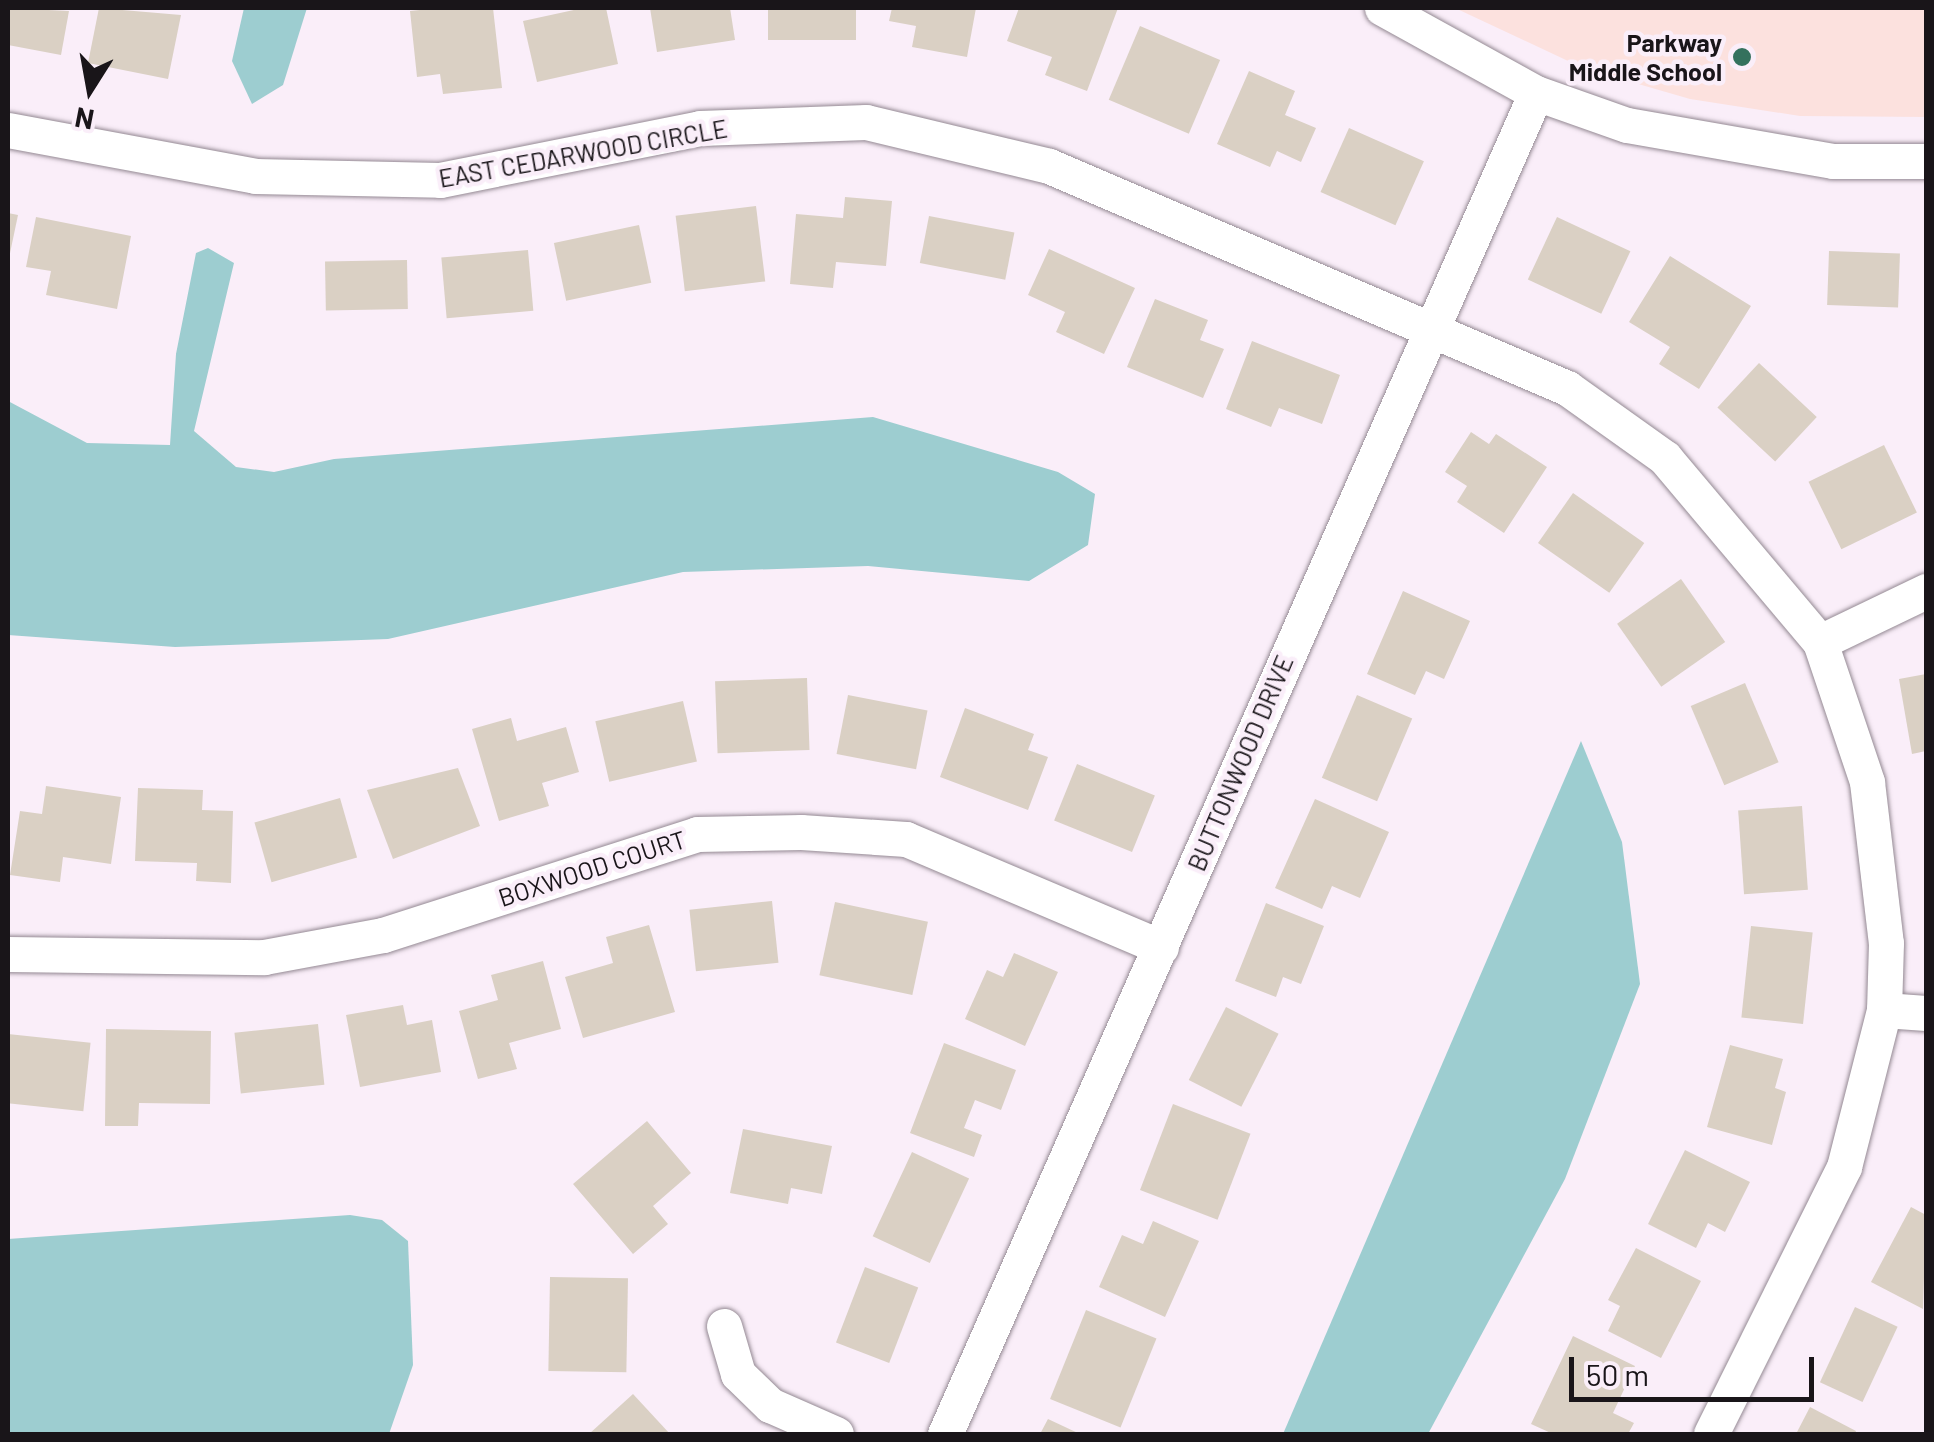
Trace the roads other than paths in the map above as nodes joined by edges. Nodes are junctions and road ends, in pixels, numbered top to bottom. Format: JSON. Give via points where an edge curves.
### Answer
{"nodes":[{"id":1,"x":1382,"y":8,"type":"edge"},
{"id":2,"x":1536,"y":93,"type":"junction"},
{"id":3,"x":8,"y":130,"type":"edge"},
{"id":4,"x":1926,"y":161,"type":"edge"},
{"id":5,"x":1426,"y":326,"type":"junction"},
{"id":6,"x":1926,"y":591,"type":"edge"},
{"id":7,"x":1820,"y":642,"type":"junction"},
{"id":8,"x":1161,"y":947,"type":"junction"},
{"id":9,"x":8,"y":954,"type":"edge"},
{"id":10,"x":1884,"y":1010,"type":"junction"},
{"id":11,"x":1926,"y":1013,"type":"edge"},
{"id":12,"x":724,"y":1326,"type":"dead end"},
{"id":13,"x":836,"y":1434,"type":"edge"},
{"id":14,"x":945,"y":1434,"type":"edge"},
{"id":15,"x":1711,"y":1434,"type":"edge"}],
"edges":[{"from":1,"to":2,"type":"street"},
{"from":2,"to":4,"type":"street","via":[[1627,125],[1752,152]]},
{"from":2,"to":5,"type":"street","name":"BUTTONWOOD DRIVE"},
{"from":3,"to":5,"type":"street","name":"EAST CEDARWOOD CIRCLE","via":[[255,176],[440,180],[700,128],[866,122],[1049,166]]},
{"from":5,"to":7,"type":"street","name":"EAST CEDARWOOD CIRCLE","via":[[1567,388],[1665,458]]},
{"from":5,"to":8,"type":"street","name":"BUTTONWOOD DRIVE"},
{"from":6,"to":7,"type":"street"},
{"from":7,"to":10,"type":"street","via":[[1867,782]]},
{"from":8,"to":9,"type":"street","name":"BOXWOOD COURT","via":[[906,840],[801,832],[696,834],[383,935],[264,957]]},
{"from":8,"to":14,"type":"street","name":"BUTTONWOOD DRIVE"},
{"from":10,"to":11,"type":"street"},
{"from":10,"to":15,"type":"street","via":[[1844,1167]]},
{"from":12,"to":13,"type":"street","via":[[738,1374],[770,1406]]}]}
